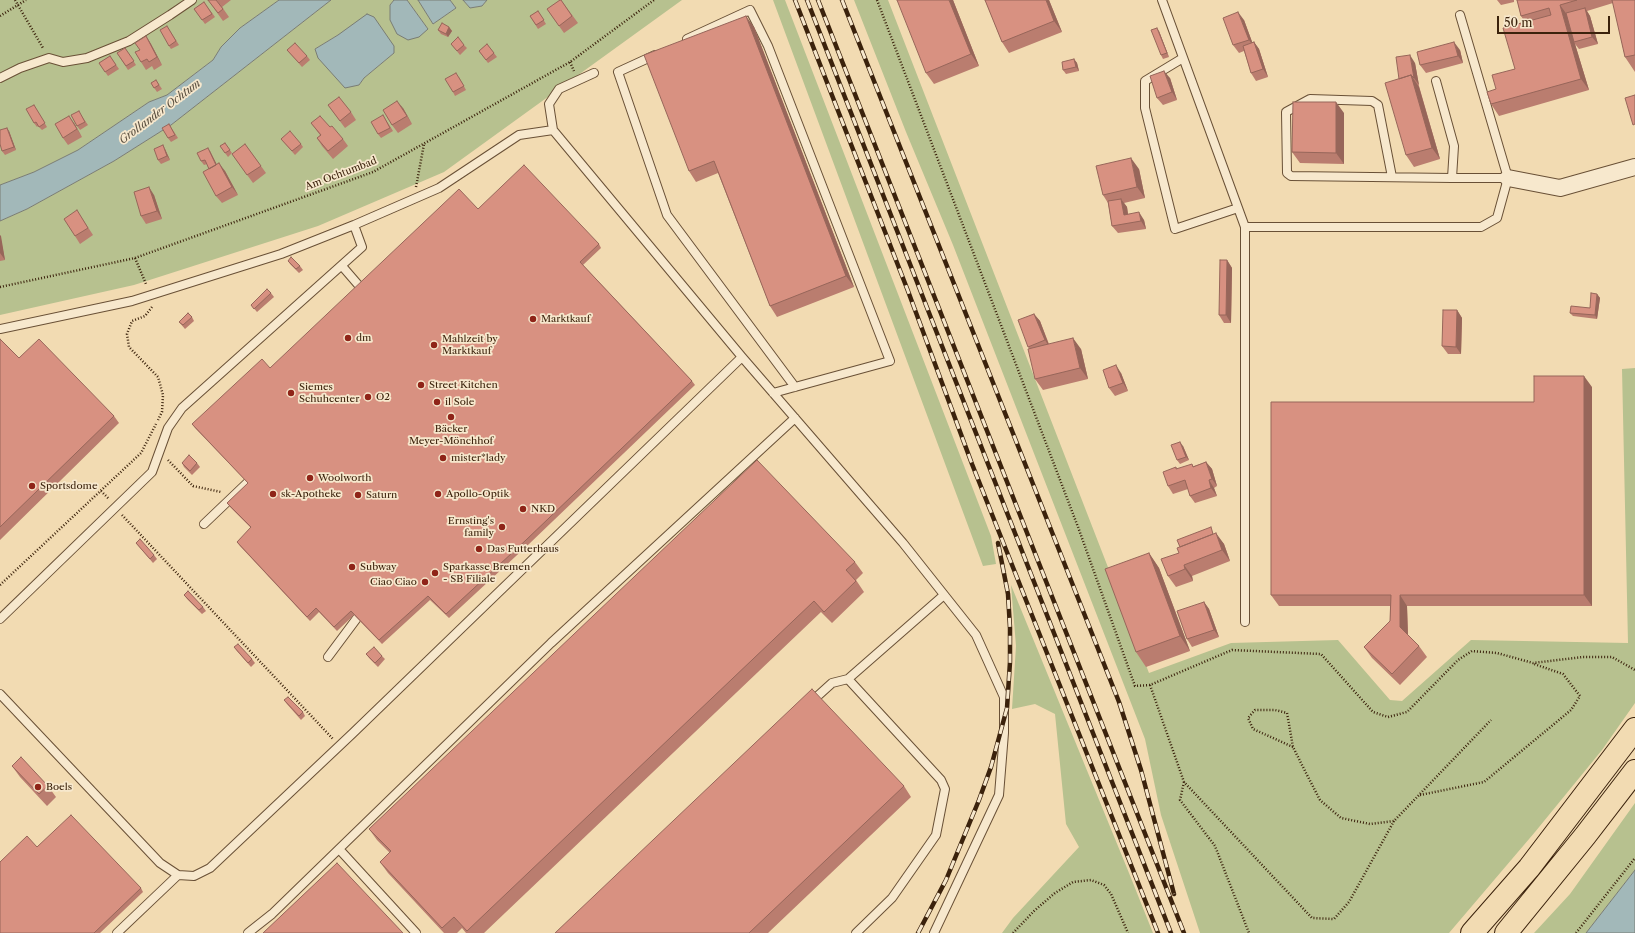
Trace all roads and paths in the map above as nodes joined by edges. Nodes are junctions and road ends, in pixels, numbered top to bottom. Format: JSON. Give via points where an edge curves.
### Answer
{"nodes":[{"id":1,"x":15,"y":0,"type":"edge"},
{"id":2,"x":26,"y":0,"type":"edge"},
{"id":3,"x":192,"y":0,"type":"edge"},
{"id":4,"x":654,"y":0,"type":"edge"},
{"id":5,"x":877,"y":0,"type":"edge"},
{"id":6,"x":1162,"y":0,"type":"edge"},
{"id":7,"x":18,"y":5,"type":"junction"},
{"id":8,"x":1460,"y":15,"type":"dead end"},
{"id":9,"x":0,"y":16,"type":"edge"},
{"id":10,"x":680,"y":42,"type":"edge"},
{"id":11,"x":660,"y":52,"type":"edge"},
{"id":12,"x":49,"y":58,"type":"junction"},
{"id":13,"x":1183,"y":58,"type":"junction"},
{"id":14,"x":594,"y":73,"type":"dead end"},
{"id":15,"x":0,"y":78,"type":"edge"},
{"id":16,"x":1436,"y":81,"type":"dead end"},
{"id":17,"x":553,"y":130,"type":"junction"},
{"id":18,"x":424,"y":144,"type":"junction"},
{"id":19,"x":1635,"y":167,"type":"edge"},
{"id":20,"x":1392,"y":177,"type":"junction"},
{"id":21,"x":1452,"y":178,"type":"junction"},
{"id":22,"x":1508,"y":178,"type":"junction"},
{"id":23,"x":414,"y":198,"type":"junction"},
{"id":24,"x":1238,"y":208,"type":"junction"},
{"id":25,"x":354,"y":225,"type":"junction"},
{"id":26,"x":1245,"y":227,"type":"junction"},
{"id":27,"x":135,"y":258,"type":"junction"},
{"id":28,"x":342,"y":266,"type":"junction"},
{"id":29,"x":0,"y":287,"type":"edge"},
{"id":30,"x":361,"y":288,"type":"edge"},
{"id":31,"x":150,"y":296,"type":"junction"},
{"id":32,"x":0,"y":329,"type":"edge"},
{"id":33,"x":742,"y":357,"type":"junction"},
{"id":34,"x":795,"y":387,"type":"junction"},
{"id":35,"x":773,"y":393,"type":"junction"},
{"id":36,"x":795,"y":418,"type":"junction"},
{"id":37,"x":145,"y":445,"type":"junction"},
{"id":38,"x":160,"y":450,"type":"junction"},
{"id":39,"x":247,"y":483,"type":"edge"},
{"id":40,"x":101,"y":491,"type":"junction"},
{"id":41,"x":234,"y":495,"type":"junction"},
{"id":42,"x":116,"y":508,"type":"junction"},
{"id":43,"x":204,"y":524,"type":"dead end"},
{"id":44,"x":0,"y":585,"type":"edge"},
{"id":45,"x":944,"y":595,"type":"junction"},
{"id":46,"x":366,"y":606,"type":"edge"},
{"id":47,"x":0,"y":619,"type":"edge"},
{"id":48,"x":1245,"y":622,"type":"dead end"},
{"id":49,"x":328,"y":657,"type":"dead end"},
{"id":50,"x":1533,"y":663,"type":"junction"},
{"id":51,"x":1635,"y":670,"type":"edge"},
{"id":52,"x":848,"y":678,"type":"junction"},
{"id":53,"x":1150,"y":685,"type":"junction"},
{"id":54,"x":0,"y":694,"type":"edge"},
{"id":55,"x":804,"y":709,"type":"edge"},
{"id":56,"x":1491,"y":720,"type":"dead end"},
{"id":57,"x":1635,"y":729,"type":"edge"},
{"id":58,"x":339,"y":746,"type":"junction"},
{"id":59,"x":1293,"y":747,"type":"junction"},
{"id":60,"x":1635,"y":771,"type":"edge"},
{"id":61,"x":1184,"y":782,"type":"junction"},
{"id":62,"x":1419,"y":796,"type":"junction"},
{"id":63,"x":1394,"y":821,"type":"junction"},
{"id":64,"x":339,"y":849,"type":"junction"},
{"id":65,"x":1635,"y":858,"type":"edge"},
{"id":66,"x":178,"y":875,"type":"junction"},
{"id":67,"x":117,"y":933,"type":"edge"},
{"id":68,"x":248,"y":933,"type":"edge"},
{"id":69,"x":416,"y":933,"type":"edge"},
{"id":70,"x":856,"y":933,"type":"edge"},
{"id":71,"x":934,"y":933,"type":"edge"},
{"id":72,"x":1012,"y":933,"type":"edge"},
{"id":73,"x":1128,"y":933,"type":"edge"},
{"id":74,"x":1249,"y":933,"type":"edge"},
{"id":75,"x":1472,"y":933,"type":"edge"},
{"id":76,"x":1506,"y":933,"type":"edge"},
{"id":77,"x":1576,"y":933,"type":"edge"}],
"edges":[{"from":1,"to":7,"type":"path"},
{"from":2,"to":7,"type":"path"},
{"from":3,"to":12,"type":"lane","via":[[129,40],[87,58],[63,62]]},
{"from":4,"to":18,"type":"path","name":"Am Ochtumbad","via":[[570,62]]},
{"from":5,"to":53,"type":"path","via":[[1078,527],[1135,686]]},
{"from":6,"to":13,"type":"lane"},
{"from":7,"to":9,"type":"path"},
{"from":7,"to":12,"type":"path"},
{"from":8,"to":22,"type":"lane"},
{"from":10,"to":34,"type":"lane","via":[[750,10],[768,46],[890,361]]},
{"from":11,"to":34,"type":"lane","via":[[618,72],[667,215]]},
{"from":12,"to":15,"type":"lane"},
{"from":13,"to":24,"type":"lane"},
{"from":13,"to":24,"type":"lane","via":[[1146,81],[1145,108],[1175,229]]},
{"from":14,"to":17,"type":"lane","via":[[559,89],[549,104]]},
{"from":16,"to":21,"type":"lane","via":[[1454,146]]},
{"from":17,"to":23,"type":"lane","via":[[519,135],[439,188]]},
{"from":17,"to":33,"type":"lane"},
{"from":18,"to":23,"type":"path"},
{"from":18,"to":27,"type":"path","name":"Am Ochtumbad","via":[[373,172]]},
{"from":19,"to":22,"type":"street","via":[[1560,188]]},
{"from":20,"to":20,"type":"lane","via":[[1291,176],[1286,173],[1286,112],[1310,99],[1372,101],[1378,105]]},
{"from":20,"to":21,"type":"lane"},
{"from":21,"to":22,"type":"lane"},
{"from":22,"to":26,"type":"lane","via":[[1497,218],[1481,227]]},
{"from":23,"to":25,"type":"lane"},
{"from":24,"to":26,"type":"lane"},
{"from":25,"to":28,"type":"lane","via":[[362,247]]},
{"from":25,"to":31,"type":"lane","via":[[281,254]]},
{"from":26,"to":48,"type":"lane"},
{"from":27,"to":29,"type":"path","name":"Am Ochtumbad"},
{"from":27,"to":31,"type":"path"},
{"from":28,"to":30,"type":"lane"},
{"from":28,"to":38,"type":"lane","via":[[182,408],[168,428]]},
{"from":31,"to":32,"type":"lane"},
{"from":31,"to":37,"type":"path","via":[[152,308],[145,316],[132,321],[127,334],[130,347],[158,377],[163,394],[162,412]]},
{"from":33,"to":35,"type":"lane"},
{"from":33,"to":58,"type":"lane"},
{"from":34,"to":35,"type":"lane"},
{"from":35,"to":36,"type":"lane"},
{"from":36,"to":45,"type":"lane","via":[[903,543]]},
{"from":36,"to":64,"type":"lane","via":[[551,643]]},
{"from":37,"to":38,"type":"path"},
{"from":37,"to":40,"type":"path","via":[[141,453]]},
{"from":38,"to":41,"type":"path","via":[[193,486]]},
{"from":38,"to":42,"type":"lane","via":[[152,472]]},
{"from":39,"to":41,"type":"lane"},
{"from":40,"to":42,"type":"path"},
{"from":40,"to":44,"type":"path"},
{"from":41,"to":43,"type":"lane"},
{"from":42,"to":47,"type":"lane"},
{"from":42,"to":58,"type":"path"},
{"from":45,"to":52,"type":"lane"},
{"from":45,"to":71,"type":"lane","via":[[976,635],[1004,696],[1004,733],[999,795]]},
{"from":46,"to":49,"type":"lane"},
{"from":50,"to":51,"type":"path","via":[[1583,657],[1612,658]]},
{"from":50,"to":53,"type":"path","via":[[1497,653],[1472,651],[1458,660],[1407,712],[1388,716],[1374,712],[1321,654],[1232,650]]},
{"from":50,"to":62,"type":"path","via":[[1563,674],[1580,696],[1571,710],[1484,782]]},
{"from":52,"to":55,"type":"lane","via":[[832,683]]},
{"from":52,"to":70,"type":"lane","via":[[941,780],[946,790],[936,835],[892,898]]},
{"from":53,"to":61,"type":"path"},
{"from":54,"to":66,"type":"lane","via":[[160,863]]},
{"from":56,"to":62,"type":"path"},
{"from":57,"to":75,"type":"highway","via":[[1528,868]]},
{"from":58,"to":66,"type":"lane","via":[[210,868],[194,876]]},
{"from":59,"to":59,"type":"path","via":[[1287,713],[1255,710],[1248,718],[1253,729]]},
{"from":59,"to":63,"type":"path","via":[[1320,800],[1341,818],[1370,824]]},
{"from":60,"to":76,"type":"highway"},
{"from":61,"to":63,"type":"path","via":[[1312,918],[1334,919],[1349,902]]},
{"from":61,"to":74,"type":"path","via":[[1180,800],[1215,846]]},
{"from":62,"to":63,"type":"path"},
{"from":64,"to":68,"type":"lane","via":[[272,914]]},
{"from":64,"to":69,"type":"lane"},
{"from":65,"to":77,"type":"path"},
{"from":66,"to":67,"type":"lane"},
{"from":72,"to":73,"type":"path","via":[[1055,893],[1073,882],[1091,880],[1104,885],[1111,894]]}]}
